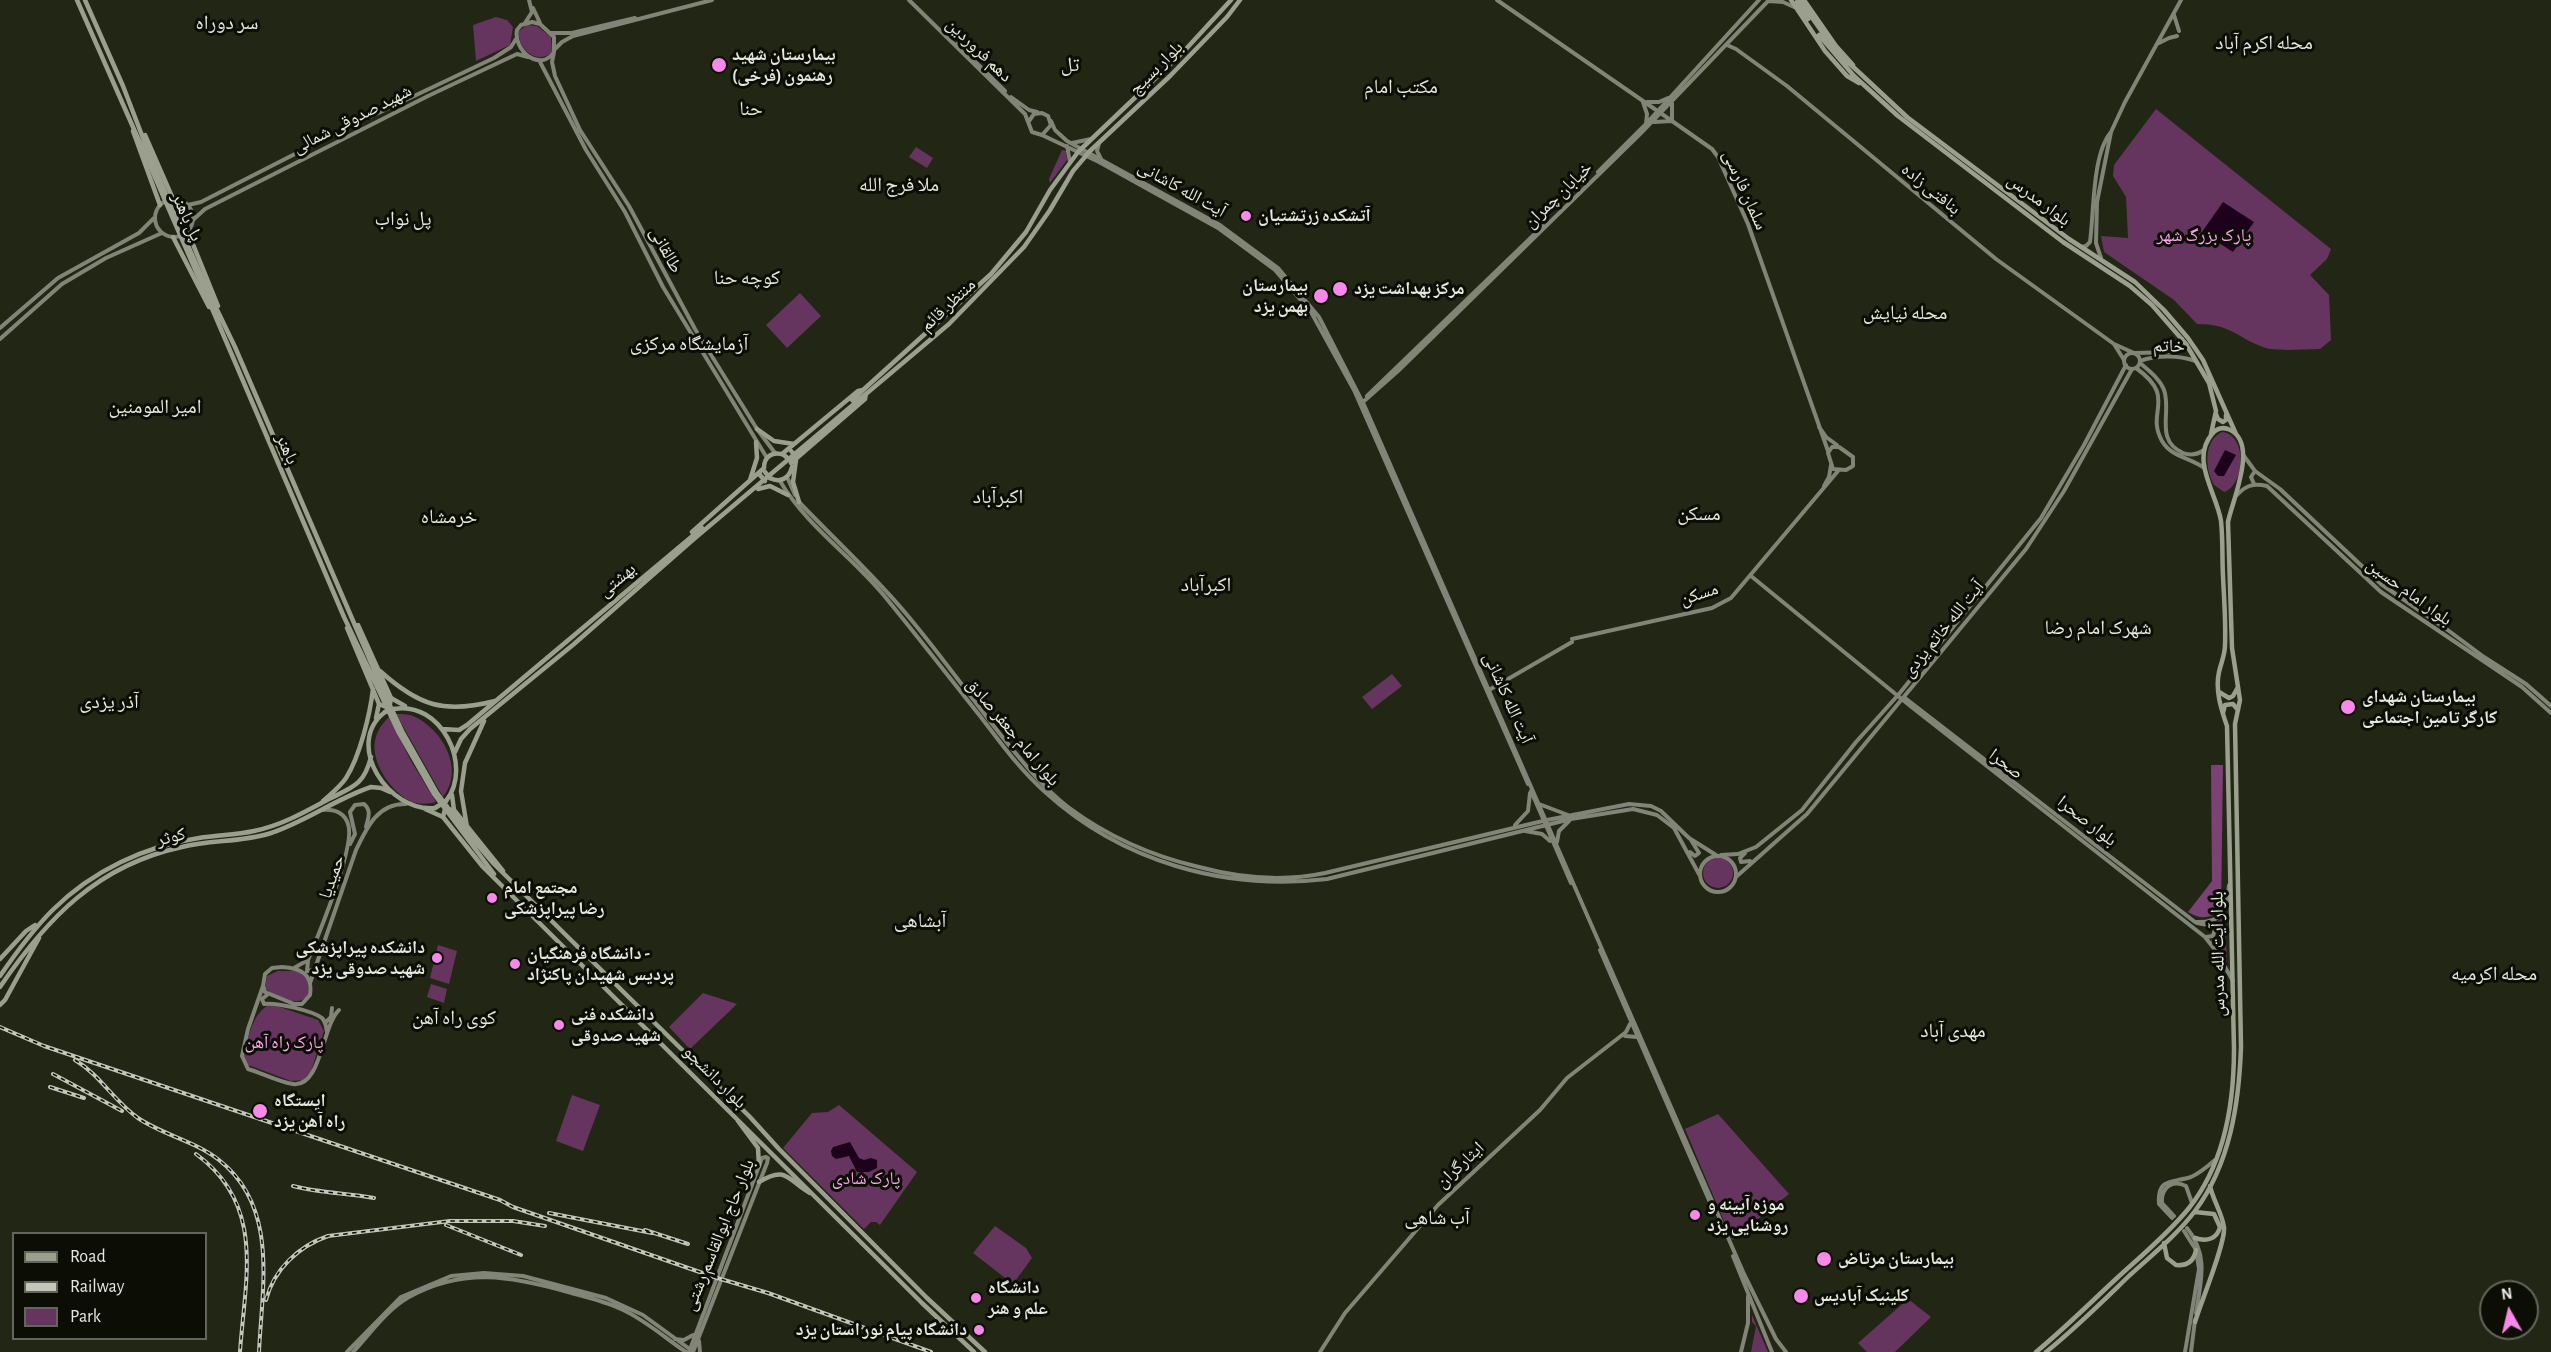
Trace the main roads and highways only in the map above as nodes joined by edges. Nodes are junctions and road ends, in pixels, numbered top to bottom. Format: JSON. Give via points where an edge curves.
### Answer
{"nodes":[{"id":1,"x":76,"y":0,"type":"edge"},
{"id":2,"x":530,"y":0,"type":"edge"},
{"id":3,"x":702,"y":0,"type":"edge"},
{"id":4,"x":712,"y":0,"type":"edge"},
{"id":5,"x":911,"y":0,"type":"edge"},
{"id":6,"x":1231,"y":0,"type":"edge"},
{"id":7,"x":1240,"y":0,"type":"edge"},
{"id":8,"x":1497,"y":0,"type":"edge"},
{"id":9,"x":1759,"y":0,"type":"edge"},
{"id":10,"x":1768,"y":0,"type":"edge"},
{"id":11,"x":2181,"y":0,"type":"edge"},
{"id":12,"x":1797,"y":1,"type":"edge"},
{"id":13,"x":86,"y":2,"type":"edge"},
{"id":14,"x":1797,"y":9,"type":"junction"},
{"id":15,"x":2174,"y":14,"type":"junction"},
{"id":16,"x":524,"y":24,"type":"junction"},
{"id":17,"x":540,"y":24,"type":"junction"},
{"id":18,"x":550,"y":33,"type":"junction"},
{"id":19,"x":516,"y":39,"type":"junction"},
{"id":20,"x":1732,"y":39,"type":"junction"},
{"id":21,"x":2158,"y":44,"type":"junction"},
{"id":22,"x":1727,"y":45,"type":"junction"},
{"id":23,"x":512,"y":47,"type":"junction"},
{"id":24,"x":1736,"y":49,"type":"junction"},
{"id":25,"x":554,"y":50,"type":"junction"},
{"id":26,"x":518,"y":54,"type":"junction"},
{"id":27,"x":528,"y":57,"type":"junction"},
{"id":28,"x":539,"y":60,"type":"junction"},
{"id":29,"x":553,"y":64,"type":"junction"},
{"id":30,"x":545,"y":68,"type":"junction"},
{"id":31,"x":1165,"y":68,"type":"junction"},
{"id":32,"x":1156,"y":76,"type":"junction"},
{"id":33,"x":1170,"y":76,"type":"junction"},
{"id":34,"x":1163,"y":82,"type":"junction"},
{"id":35,"x":1864,"y":85,"type":"junction"},
{"id":36,"x":1682,"y":88,"type":"junction"},
{"id":37,"x":1672,"y":98,"type":"junction"},
{"id":38,"x":1643,"y":102,"type":"junction"},
{"id":39,"x":1038,"y":112,"type":"junction"},
{"id":40,"x":1659,"y":112,"type":"junction"},
{"id":41,"x":1029,"y":121,"type":"junction"},
{"id":42,"x":1051,"y":121,"type":"junction"},
{"id":43,"x":1672,"y":121,"type":"junction"},
{"id":44,"x":135,"y":126,"type":"junction"},
{"id":45,"x":1647,"y":126,"type":"junction"},
{"id":46,"x":1042,"y":135,"type":"junction"},
{"id":47,"x":1092,"y":139,"type":"junction"},
{"id":48,"x":1100,"y":141,"type":"junction"},
{"id":49,"x":1069,"y":144,"type":"junction"},
{"id":50,"x":1080,"y":150,"type":"junction"},
{"id":51,"x":1087,"y":154,"type":"junction"},
{"id":52,"x":1100,"y":161,"type":"junction"},
{"id":53,"x":1070,"y":162,"type":"junction"},
{"id":54,"x":1077,"y":166,"type":"junction"},
{"id":55,"x":167,"y":185,"type":"junction"},
{"id":56,"x":155,"y":190,"type":"junction"},
{"id":57,"x":1050,"y":190,"type":"junction"},
{"id":58,"x":1059,"y":195,"type":"junction"},
{"id":59,"x":173,"y":199,"type":"junction"},
{"id":60,"x":1045,"y":201,"type":"junction"},
{"id":61,"x":201,"y":202,"type":"junction"},
{"id":62,"x":160,"y":205,"type":"junction"},
{"id":63,"x":188,"y":205,"type":"junction"},
{"id":64,"x":1052,"y":207,"type":"junction"},
{"id":65,"x":205,"y":209,"type":"junction"},
{"id":66,"x":154,"y":218,"type":"junction"},
{"id":67,"x":193,"y":220,"type":"junction"},
{"id":68,"x":188,"y":232,"type":"junction"},
{"id":69,"x":139,"y":233,"type":"junction"},
{"id":70,"x":162,"y":233,"type":"junction"},
{"id":71,"x":174,"y":237,"type":"junction"},
{"id":72,"x":143,"y":240,"type":"junction"},
{"id":73,"x":191,"y":242,"type":"junction"},
{"id":74,"x":2093,"y":242,"type":"junction"},
{"id":75,"x":179,"y":246,"type":"junction"},
{"id":76,"x":2081,"y":247,"type":"junction"},
{"id":77,"x":2101,"y":258,"type":"junction"},
{"id":78,"x":1291,"y":285,"type":"junction"},
{"id":79,"x":207,"y":292,"type":"joint"},
{"id":80,"x":219,"y":319,"type":"junction"},
{"id":81,"x":1,"y":326,"type":"edge"},
{"id":82,"x":0,"y":339,"type":"edge"},
{"id":83,"x":2182,"y":339,"type":"junction"},
{"id":84,"x":2114,"y":344,"type":"junction"},
{"id":85,"x":2134,"y":353,"type":"junction"},
{"id":86,"x":2124,"y":360,"type":"junction"},
{"id":87,"x":2140,"y":362,"type":"junction"},
{"id":88,"x":2197,"y":362,"type":"junction"},
{"id":89,"x":2126,"y":365,"type":"junction"},
{"id":90,"x":2134,"y":368,"type":"junction"},
{"id":91,"x":2122,"y":373,"type":"junction"},
{"id":92,"x":2128,"y":376,"type":"junction"},
{"id":93,"x":866,"y":390,"type":"junction"},
{"id":94,"x":1357,"y":391,"type":"junction"},
{"id":95,"x":1371,"y":392,"type":"junction"},
{"id":96,"x":1363,"y":402,"type":"junction"},
{"id":97,"x":2216,"y":411,"type":"junction"},
{"id":98,"x":2226,"y":411,"type":"junction"},
{"id":99,"x":1816,"y":421,"type":"junction"},
{"id":100,"x":757,"y":429,"type":"junction"},
{"id":101,"x":2237,"y":436,"type":"junction"},
{"id":102,"x":2210,"y":437,"type":"junction"},
{"id":103,"x":806,"y":441,"type":"joint"},
{"id":104,"x":756,"y":442,"type":"junction"},
{"id":105,"x":767,"y":443,"type":"junction"},
{"id":106,"x":792,"y":447,"type":"junction"},
{"id":107,"x":1839,"y":447,"type":"junction"},
{"id":108,"x":2086,"y":447,"type":"junction"},
{"id":109,"x":760,"y":448,"type":"junction"},
{"id":110,"x":801,"y":449,"type":"joint"},
{"id":111,"x":2205,"y":450,"type":"junction"},
{"id":112,"x":1828,"y":451,"type":"junction"},
{"id":113,"x":775,"y":453,"type":"junction"},
{"id":114,"x":783,"y":454,"type":"junction"},
{"id":115,"x":2243,"y":455,"type":"junction"},
{"id":116,"x":797,"y":456,"type":"junction"},
{"id":117,"x":767,"y":458,"type":"junction"},
{"id":118,"x":791,"y":462,"type":"junction"},
{"id":119,"x":1831,"y":464,"type":"junction"},
{"id":120,"x":2204,"y":468,"type":"junction"},
{"id":121,"x":1838,"y":471,"type":"junction"},
{"id":122,"x":2255,"y":471,"type":"junction"},
{"id":123,"x":761,"y":473,"type":"junction"},
{"id":124,"x":767,"y":480,"type":"junction"},
{"id":125,"x":788,"y":480,"type":"junction"},
{"id":126,"x":780,"y":481,"type":"junction"},
{"id":127,"x":749,"y":482,"type":"junction"},
{"id":128,"x":2254,"y":484,"type":"junction"},
{"id":129,"x":783,"y":487,"type":"junction"},
{"id":130,"x":758,"y":489,"type":"junction"},
{"id":131,"x":1822,"y":490,"type":"junction"},
{"id":132,"x":788,"y":495,"type":"junction"},
{"id":133,"x":799,"y":502,"type":"junction"},
{"id":134,"x":2232,"y":503,"type":"junction"},
{"id":135,"x":687,"y":543,"type":"junction"},
{"id":136,"x":1751,"y":576,"type":"junction"},
{"id":137,"x":1973,"y":603,"type":"junction"},
{"id":138,"x":1979,"y":607,"type":"junction"},
{"id":139,"x":1968,"y":611,"type":"junction"},
{"id":140,"x":350,"y":612,"type":"junction"},
{"id":141,"x":1973,"y":614,"type":"junction"},
{"id":142,"x":344,"y":617,"type":"junction"},
{"id":143,"x":357,"y":637,"type":"junction"},
{"id":144,"x":934,"y":648,"type":"junction"},
{"id":145,"x":929,"y":652,"type":"junction"},
{"id":146,"x":939,"y":655,"type":"junction"},
{"id":147,"x":935,"y":659,"type":"junction"},
{"id":148,"x":2496,"y":668,"type":"junction"},
{"id":149,"x":380,"y":671,"type":"junction"},
{"id":150,"x":2501,"y":671,"type":"junction"},
{"id":151,"x":2239,"y":684,"type":"junction"},
{"id":152,"x":373,"y":689,"type":"junction"},
{"id":153,"x":1892,"y":689,"type":"junction"},
{"id":154,"x":1488,"y":691,"type":"junction"},
{"id":155,"x":1910,"y":691,"type":"junction"},
{"id":156,"x":2219,"y":693,"type":"junction"},
{"id":157,"x":1899,"y":694,"type":"junction"},
{"id":158,"x":391,"y":698,"type":"junction"},
{"id":159,"x":1904,"y":698,"type":"junction"},
{"id":160,"x":499,"y":700,"type":"junction"},
{"id":161,"x":1893,"y":700,"type":"junction"},
{"id":162,"x":1910,"y":703,"type":"junction"},
{"id":163,"x":379,"y":704,"type":"junction"},
{"id":164,"x":405,"y":706,"type":"junction"},
{"id":165,"x":2551,"y":706,"type":"edge"},
{"id":166,"x":1896,"y":708,"type":"junction"},
{"id":167,"x":2238,"y":710,"type":"junction"},
{"id":168,"x":2223,"y":713,"type":"junction"},
{"id":169,"x":2551,"y":713,"type":"edge"},
{"id":170,"x":486,"y":717,"type":"junction"},
{"id":171,"x":376,"y":719,"type":"junction"},
{"id":172,"x":442,"y":729,"type":"junction"},
{"id":173,"x":459,"y":730,"type":"junction"},
{"id":174,"x":1863,"y":734,"type":"junction"},
{"id":175,"x":463,"y":738,"type":"junction"},
{"id":176,"x":1868,"y":738,"type":"junction"},
{"id":177,"x":1856,"y":742,"type":"junction"},
{"id":178,"x":1861,"y":745,"type":"junction"},
{"id":179,"x":454,"y":752,"type":"junction"},
{"id":180,"x":371,"y":757,"type":"junction"},
{"id":181,"x":1983,"y":760,"type":"junction"},
{"id":182,"x":364,"y":777,"type":"junction"},
{"id":183,"x":371,"y":787,"type":"junction"},
{"id":184,"x":1530,"y":789,"type":"junction"},
{"id":185,"x":390,"y":792,"type":"junction"},
{"id":186,"x":452,"y":794,"type":"junction"},
{"id":187,"x":406,"y":804,"type":"junction"},
{"id":188,"x":1539,"y":804,"type":"junction"},
{"id":189,"x":318,"y":805,"type":"junction"},
{"id":190,"x":425,"y":809,"type":"junction"},
{"id":191,"x":321,"y":810,"type":"junction"},
{"id":192,"x":454,"y":810,"type":"junction"},
{"id":193,"x":443,"y":817,"type":"junction"},
{"id":194,"x":1570,"y":818,"type":"junction"},
{"id":195,"x":1546,"y":823,"type":"junction"},
{"id":196,"x":467,"y":827,"type":"junction"},
{"id":197,"x":1512,"y":828,"type":"junction"},
{"id":198,"x":365,"y":831,"type":"junction"},
{"id":199,"x":1521,"y":831,"type":"junction"},
{"id":200,"x":1689,"y":838,"type":"junction"},
{"id":201,"x":350,"y":844,"type":"junction"},
{"id":202,"x":1555,"y":844,"type":"junction"},
{"id":203,"x":1687,"y":850,"type":"junction"},
{"id":204,"x":1748,"y":851,"type":"junction"},
{"id":205,"x":1719,"y":855,"type":"junction"},
{"id":206,"x":1397,"y":856,"type":"junction"},
{"id":207,"x":1391,"y":857,"type":"junction"},
{"id":208,"x":1755,"y":859,"type":"junction"},
{"id":209,"x":1401,"y":861,"type":"junction"},
{"id":210,"x":1391,"y":863,"type":"junction"},
{"id":211,"x":2230,"y":873,"type":"junction"},
{"id":212,"x":1700,"y":876,"type":"junction"},
{"id":213,"x":505,"y":877,"type":"junction"},
{"id":214,"x":1736,"y":877,"type":"junction"},
{"id":215,"x":499,"y":882,"type":"junction"},
{"id":216,"x":40,"y":922,"type":"junction"},
{"id":217,"x":2195,"y":922,"type":"junction"},
{"id":218,"x":43,"y":930,"type":"junction"},
{"id":219,"x":2205,"y":937,"type":"junction"},
{"id":220,"x":0,"y":959,"type":"edge"},
{"id":221,"x":308,"y":960,"type":"junction"},
{"id":222,"x":294,"y":968,"type":"junction"},
{"id":223,"x":315,"y":968,"type":"junction"},
{"id":224,"x":0,"y":976,"type":"edge"},
{"id":225,"x":2233,"y":982,"type":"junction"},
{"id":226,"x":310,"y":983,"type":"junction"},
{"id":227,"x":262,"y":986,"type":"junction"},
{"id":228,"x":0,"y":987,"type":"edge"},
{"id":229,"x":269,"y":995,"type":"junction"},
{"id":230,"x":264,"y":1004,"type":"junction"},
{"id":231,"x":0,"y":1005,"type":"edge"},
{"id":232,"x":332,"y":1008,"type":"dead end"},
{"id":233,"x":339,"y":1010,"type":"dead end"},
{"id":234,"x":253,"y":1013,"type":"junction"},
{"id":235,"x":1630,"y":1020,"type":"junction"},
{"id":236,"x":325,"y":1023,"type":"junction"},
{"id":237,"x":1634,"y":1029,"type":"junction"},
{"id":238,"x":327,"y":1033,"type":"junction"},
{"id":239,"x":1625,"y":1036,"type":"junction"},
{"id":240,"x":1637,"y":1037,"type":"junction"},
{"id":241,"x":1615,"y":1042,"type":"junction"},
{"id":242,"x":741,"y":1107,"type":"junction"},
{"id":243,"x":734,"y":1115,"type":"junction"},
{"id":244,"x":2216,"y":1159,"type":"junction"},
{"id":245,"x":759,"y":1166,"type":"junction"},
{"id":246,"x":759,"y":1182,"type":"junction"},
{"id":247,"x":2210,"y":1186,"type":"junction"},
{"id":248,"x":817,"y":1197,"type":"junction"},
{"id":249,"x":2192,"y":1204,"type":"junction"},
{"id":250,"x":2195,"y":1212,"type":"junction"},
{"id":251,"x":2195,"y":1238,"type":"junction"},
{"id":252,"x":2164,"y":1243,"type":"junction"},
{"id":253,"x":2196,"y":1250,"type":"junction"},
{"id":254,"x":920,"y":1291,"type":"junction"},
{"id":255,"x":1748,"y":1292,"type":"junction"},
{"id":256,"x":915,"y":1296,"type":"junction"},
{"id":257,"x":403,"y":1298,"type":"junction"},
{"id":258,"x":927,"y":1298,"type":"junction"},
{"id":259,"x":922,"y":1304,"type":"junction"},
{"id":260,"x":2195,"y":1322,"type":"junction"},
{"id":261,"x":696,"y":1336,"type":"junction"},
{"id":262,"x":672,"y":1340,"type":"junction"},
{"id":263,"x":691,"y":1351,"type":"edge"},
{"id":264,"x":347,"y":1352,"type":"edge"},
{"id":265,"x":353,"y":1352,"type":"edge"},
{"id":266,"x":700,"y":1352,"type":"edge"},
{"id":267,"x":974,"y":1352,"type":"edge"},
{"id":268,"x":985,"y":1352,"type":"edge"},
{"id":269,"x":1320,"y":1352,"type":"edge"},
{"id":270,"x":1741,"y":1352,"type":"edge"},
{"id":271,"x":1772,"y":1352,"type":"edge"},
{"id":272,"x":1784,"y":1352,"type":"edge"},
{"id":273,"x":2036,"y":1352,"type":"edge"},
{"id":274,"x":2046,"y":1352,"type":"edge"},
{"id":275,"x":2185,"y":1352,"type":"edge"},
{"id":276,"x":2191,"y":1352,"type":"edge"}],
"edges":[{"from":1,"to":44,"type":"main road"},
{"from":2,"to":16,"type":"main road","via":[[532,12]]},
{"from":2,"to":17,"type":"main road"},
{"from":3,"to":18,"type":"main road","via":[[572,33]]},
{"from":4,"to":25,"type":"main road","via":[[573,36]]},
{"from":5,"to":39,"type":"main road","name":"دهم فروردین","via":[[1019,104]]},
{"from":5,"to":41,"type":"main road","name":"دهم فروردین"},
{"from":6,"to":31,"type":"main road","name":"بلوار بسیج"},
{"from":7,"to":33,"type":"main road","name":"بلوار بسیج"},
{"from":8,"to":38,"type":"main road","name":"سلمان فارسی"},
{"from":9,"to":36,"type":"main road","name":"خیابان چمران"},
{"from":10,"to":14,"type":"main road"},
{"from":10,"to":20,"type":"main road","name":"خیابان چمران"},
{"from":11,"to":15,"type":"main road"},
{"from":12,"to":14,"type":"main road"},
{"from":12,"to":35,"type":"main road","name":"بلوار مدرس","via":[[1829,49]]},
{"from":12,"to":76,"type":"main road","name":"بلوار مدرس","via":[[1872,87]]},
{"from":13,"to":44,"type":"main road"},
{"from":14,"to":35,"type":"main road","via":[[1847,76]]},
{"from":15,"to":21,"type":"main road"},
{"from":15,"to":21,"type":"main road","via":[[2178,34]]},
{"from":16,"to":17,"type":"main road"},
{"from":16,"to":19,"type":"main road","via":[[517,30]]},
{"from":17,"to":18,"type":"main road"},
{"from":18,"to":25,"type":"main road","via":[[555,41]]},
{"from":19,"to":23,"type":"main road"},
{"from":19,"to":27,"type":"main road"},
{"from":20,"to":22,"type":"main road","name":"خیابان چمران"},
{"from":20,"to":24,"type":"main road"},
{"from":21,"to":74,"type":"main road","via":[[2111,132]]},
{"from":22,"to":24,"type":"main road","name":"بنافتی زاده"},
{"from":22,"to":36,"type":"main road","name":"خیابان چمران"},
{"from":23,"to":26,"type":"main road","via":[[517,48]]},
{"from":23,"to":61,"type":"main road","name":"شهید صدوقی شمالی"},
{"from":24,"to":84,"type":"main road","name":"بنافتی زاده","via":[[1787,86],[1984,250]]},
{"from":25,"to":28,"type":"main road","via":[[547,59]]},
{"from":25,"to":29,"type":"main road","name":"طالقانی"},
{"from":26,"to":27,"type":"main road"},
{"from":26,"to":65,"type":"main road","name":"شهید صدوقی شمالی"},
{"from":27,"to":28,"type":"main road"},
{"from":28,"to":30,"type":"main road","name":"طالقانی"},
{"from":29,"to":30,"type":"main road","via":[[547,63]]},
{"from":29,"to":100,"type":"main road","name":"طالقانی","via":[[580,130]]},
{"from":30,"to":104,"type":"main road","name":"طالقانی","via":[[663,287]]},
{"from":31,"to":32,"type":"main road","name":"بلوار بسیج"},
{"from":31,"to":33,"type":"main road"},
{"from":32,"to":34,"type":"main road"},
{"from":32,"to":47,"type":"main road","name":"بلوار بسیج"},
{"from":33,"to":34,"type":"main road","name":"بلوار بسیج"},
{"from":34,"to":48,"type":"main road","name":"بلوار بسیج"},
{"from":35,"to":83,"type":"main road","name":"بلوار مدرس","via":[[1898,116],[2063,242],[2130,286]]},
{"from":36,"to":37,"type":"main road","name":"خیابان چمران"},
{"from":37,"to":38,"type":"main road"},
{"from":37,"to":40,"type":"main road","name":"خیابان چمران"},
{"from":37,"to":43,"type":"main road"},
{"from":38,"to":40,"type":"main road","name":"سلمان فارسی"},
{"from":38,"to":45,"type":"main road"},
{"from":39,"to":41,"type":"main road"},
{"from":39,"to":42,"type":"main road"},
{"from":40,"to":43,"type":"main road","name":"سلمان فارسی"},
{"from":40,"to":45,"type":"main road","name":"خیابان چمران"},
{"from":41,"to":46,"type":"main road","via":[[1030,130]]},
{"from":42,"to":46,"type":"main road","via":[[1049,130]]},
{"from":42,"to":49,"type":"main road"},
{"from":43,"to":45,"type":"main road","via":[[1660,120]]},
{"from":43,"to":99,"type":"main road","name":"سلمان فارسی","via":[[1719,157]]},
{"from":44,"to":55,"type":"main road","via":[[145,135]]},
{"from":44,"to":56,"type":"main road","via":[[135,140]]},
{"from":44,"to":79,"type":"main road","name":"پل باهنر","bridge":true},
{"from":45,"to":95,"type":"main road","name":"خیابان چمران"},
{"from":45,"to":96,"type":"main road","name":"خیابان چمران"},
{"from":46,"to":49,"type":"main road"},
{"from":47,"to":49,"type":"main road"},
{"from":47,"to":50,"type":"main road","name":"بلوار بسیج"},
{"from":48,"to":51,"type":"main road","name":"بلوار بسیج"},
{"from":48,"to":52,"type":"main road"},
{"from":49,"to":50,"type":"main road"},
{"from":49,"to":53,"type":"main road"},
{"from":50,"to":51,"type":"main road","name":"آیت الله کاشانی"},
{"from":50,"to":53,"type":"main road","name":"منتظر قائم"},
{"from":51,"to":52,"type":"main road","name":"آیت الله کاشانی"},
{"from":51,"to":54,"type":"main road","name":"منتظر قائم"},
{"from":52,"to":54,"type":"main road"},
{"from":52,"to":78,"type":"main road","name":"آیت الله کاشانی","via":[[1225,229],[1278,268]]},
{"from":53,"to":57,"type":"main road","name":"منتظر قائم"},
{"from":54,"to":58,"type":"main road","name":"منتظر قائم"},
{"from":55,"to":56,"type":"main road"},
{"from":55,"to":59,"type":"main road"},
{"from":56,"to":62,"type":"main road"},
{"from":57,"to":58,"type":"main road"},
{"from":57,"to":60,"type":"main road","name":"منتظر قائم"},
{"from":58,"to":64,"type":"main road","name":"منتظر قائم"},
{"from":59,"to":62,"type":"main road"},
{"from":59,"to":63,"type":"main road"},
{"from":60,"to":64,"type":"main road"},
{"from":60,"to":93,"type":"main road","name":"منتظر قائم","via":[[1026,232],[991,274]]},
{"from":61,"to":63,"type":"main road","name":"شهید صدوقی شمالی"},
{"from":61,"to":65,"type":"main road"},
{"from":62,"to":66,"type":"main road"},
{"from":63,"to":67,"type":"main road"},
{"from":64,"to":93,"type":"main road","name":"منتظر قائم","via":[[990,285],[944,328]]},
{"from":65,"to":67,"type":"main road","name":"شهید صدوقی شمالی"},
{"from":66,"to":69,"type":"main road"},
{"from":66,"to":70,"type":"main road"},
{"from":67,"to":68,"type":"main road"},
{"from":68,"to":71,"type":"main road"},
{"from":68,"to":73,"type":"main road"},
{"from":69,"to":72,"type":"main road"},
{"from":69,"to":81,"type":"main road","via":[[58,278]]},
{"from":70,"to":71,"type":"main road"},
{"from":70,"to":72,"type":"main road"},
{"from":71,"to":75,"type":"main road"},
{"from":72,"to":82,"type":"main road","via":[[62,284]]},
{"from":73,"to":75,"type":"main road"},
{"from":73,"to":80,"type":"main road","via":[[213,290]]},
{"from":74,"to":76,"type":"main road"},
{"from":74,"to":77,"type":"main road"},
{"from":75,"to":80,"type":"main road"},
{"from":76,"to":77,"type":"main road","name":"بلوار مدرس"},
{"from":77,"to":98,"type":"main road","name":"بلوار مدرس","via":[[2143,289],[2188,338],[2214,380]]},
{"from":78,"to":94,"type":"main road","name":"آیت الله کاشانی","via":[[1319,317]]},
{"from":78,"to":96,"type":"main road","name":"آیت الله کاشانی","via":[[1316,319]]},
{"from":79,"to":80,"type":"main road","name":"باهنر"},
{"from":80,"to":140,"type":"main road","name":"باهنر"},
{"from":80,"to":142,"type":"main road","name":"باهنر"},
{"from":83,"to":85,"type":"main road","name":"خاتم","via":[[2175,352]]},
{"from":83,"to":88,"type":"main road","name":"بلوار مدرس"},
{"from":84,"to":85,"type":"main road","name":"بنافتی زاده"},
{"from":84,"to":86,"type":"main road","name":"بنافتی زاده"},
{"from":85,"to":86,"type":"main road"},
{"from":85,"to":87,"type":"main road"},
{"from":86,"to":89,"type":"main road"},
{"from":87,"to":88,"type":"main road","name":"خاتم","via":[[2152,357]]},
{"from":87,"to":90,"type":"main road"},
{"from":87,"to":111,"type":"main road","via":[[2164,389],[2164,429],[2172,445],[2191,455]]},
{"from":88,"to":97,"type":"main road","name":"بلوار مدرس"},
{"from":89,"to":90,"type":"main road"},
{"from":89,"to":91,"type":"main road","name":"آیت الله خاتم یزدی"},
{"from":90,"to":92,"type":"main road","name":"آیت الله خاتم یزدی"},
{"from":90,"to":120,"type":"main road","via":[[2158,389],[2162,441],[2172,452]]},
{"from":91,"to":92,"type":"main road"},
{"from":91,"to":108,"type":"main road","name":"آیت الله خاتم یزدی"},
{"from":92,"to":108,"type":"main road","name":"آیت الله خاتم یزدی"},
{"from":93,"to":103,"type":"main road","name":"منتظر قائم"},
{"from":93,"to":106,"type":"main road","via":[[858,391]]},
{"from":93,"to":110,"type":"main road","name":"منتظر قائم"},
{"from":93,"to":116,"type":"main road","via":[[865,399]]},
{"from":94,"to":95,"type":"main road"},
{"from":94,"to":96,"type":"main road","name":"آیت الله کاشانی"},
{"from":95,"to":96,"type":"main road","name":"خیابان چمران"},
{"from":96,"to":154,"type":"main road","name":"آیت الله کاشانی"},
{"from":97,"to":98,"type":"main road","via":[[2223,422],[2227,419]]},
{"from":97,"to":102,"type":"main road"},
{"from":98,"to":101,"type":"main road","name":"بلوار مدرس"},
{"from":99,"to":107,"type":"main road","via":[[1826,437]]},
{"from":99,"to":112,"type":"main road","name":"سلمان فارسی"},
{"from":100,"to":105,"type":"main road","name":"طالقانی"},
{"from":100,"to":106,"type":"main road"},
{"from":101,"to":102,"type":"main road","via":[[2223,428]]},
{"from":101,"to":115,"type":"main road","name":"بلوار مدرس"},
{"from":102,"to":111,"type":"main road","name":"بلوار آیت الله مدرس"},
{"from":103,"to":135,"type":"main road","name":"بهشتی"},
{"from":104,"to":109,"type":"main road","name":"طالقانی"},
{"from":104,"to":127,"type":"main road","via":[[757,458]]},
{"from":105,"to":109,"type":"main road"},
{"from":105,"to":113,"type":"main road","name":"طالقانی"},
{"from":106,"to":114,"type":"main road"},
{"from":106,"to":116,"type":"main road","bridge":true},
{"from":107,"to":112,"type":"main road"},
{"from":107,"to":121,"type":"main road","via":[[1855,462],[1851,468]]},
{"from":108,"to":137,"type":"main road","name":"آیت الله خاتم یزدی","via":[[2034,527]]},
{"from":108,"to":138,"type":"main road","name":"آیت الله خاتم یزدی","via":[[2043,526]]},
{"from":109,"to":117,"type":"main road","name":"طالقانی"},
{"from":110,"to":135,"type":"main road","name":"بهشتی"},
{"from":111,"to":120,"type":"main road","name":"بلوار آیت الله مدرس"},
{"from":112,"to":119,"type":"main road"},
{"from":113,"to":114,"type":"main road"},
{"from":113,"to":117,"type":"main road"},
{"from":114,"to":118,"type":"main road","bridge":true},
{"from":115,"to":122,"type":"main road","name":"بلوار امام حسین"},
{"from":115,"to":134,"type":"main road","name":"بلوار آیت الله مدرس","via":[[2240,482]]},
{"from":116,"to":118,"type":"main road"},
{"from":116,"to":133,"type":"main road","via":[[793,482]]},
{"from":117,"to":123,"type":"main road"},
{"from":118,"to":125,"type":"main road"},
{"from":119,"to":121,"type":"main road"},
{"from":119,"to":131,"type":"main road"},
{"from":120,"to":156,"type":"main road","name":"بلوار آیت الله مدرس","via":[[2221,523],[2225,645],[2218,673]]},
{"from":121,"to":131,"type":"main road","name":"مسکن"},
{"from":122,"to":128,"type":"main road","via":[[2251,477]]},
{"from":122,"to":148,"type":"main road","name":"بلوار امام حسین","via":[[2280,489],[2381,584]]},
{"from":123,"to":124,"type":"main road","bridge":true},
{"from":123,"to":127,"type":"main road"},
{"from":124,"to":126,"type":"main road"},
{"from":124,"to":130,"type":"main road"},
{"from":125,"to":126,"type":"main road"},
{"from":125,"to":129,"type":"main road"},
{"from":125,"to":133,"type":"main road","name":"بلوار امام جعفر صادق"},
{"from":126,"to":129,"type":"main road","name":"بلوار امام جعفر صادق"},
{"from":127,"to":135,"type":"main road"},
{"from":128,"to":134,"type":"main road","via":[[2243,489]]},
{"from":128,"to":148,"type":"main road","name":"بلوار امام حسین","via":[[2267,486],[2381,592]]},
{"from":129,"to":132,"type":"main road","name":"بلوار امام جعفر صادق"},
{"from":130,"to":132,"type":"main road","via":[[770,486]]},
{"from":130,"to":135,"type":"main road"},
{"from":131,"to":136,"type":"main road","name":"مسکن"},
{"from":132,"to":145,"type":"main road","name":"بلوار امام جعفر صادق","via":[[884,595]]},
{"from":133,"to":144,"type":"main road","name":"بلوار امام جعفر صادق","via":[[866,569]]},
{"from":134,"to":151,"type":"main road","name":"بلوار آیت الله مدرس","via":[[2228,522],[2232,648]]},
{"from":135,"to":160,"type":"main road","name":"بهشتی"},
{"from":135,"to":170,"type":"main road","name":"بهشتی"},
{"from":136,"to":153,"type":"main road","name":"صحرا"},
{"from":136,"to":154,"type":"main road","name":"مسکن","via":[[1731,598],[1712,608],[1572,641]]},
{"from":137,"to":138,"type":"main road"},
{"from":137,"to":139,"type":"main road","name":"آیت الله خاتم یزدی"},
{"from":138,"to":141,"type":"main road","name":"آیت الله خاتم یزدی"},
{"from":139,"to":141,"type":"main road"},
{"from":139,"to":157,"type":"main road","name":"آیت الله خاتم یزدی"},
{"from":140,"to":143,"type":"main road"},
{"from":140,"to":149,"type":"main road"},
{"from":141,"to":155,"type":"main road","name":"آیت الله خاتم یزدی"},
{"from":142,"to":143,"type":"main road"},
{"from":142,"to":152,"type":"main road"},
{"from":143,"to":213,"type":"main road","via":[[437,793]]},
{"from":143,"to":215,"type":"main road","via":[[417,766]]},
{"from":144,"to":145,"type":"main road"},
{"from":144,"to":146,"type":"main road","name":"بلوار امام جعفر صادق"},
{"from":145,"to":147,"type":"main road","name":"بلوار امام جعفر صادق"},
{"from":146,"to":147,"type":"main road"},
{"from":146,"to":207,"type":"main road","name":"بلوار امام جعفر صادق","via":[[1021,760],[1047,787],[1067,806],[1139,848],[1208,869],[1272,878],[1323,874]]},
{"from":147,"to":210,"type":"main road","name":"بلوار امام جعفر صادق","via":[[1036,784],[1076,818],[1122,845],[1185,870],[1274,884],[1327,879]]},
{"from":148,"to":150,"type":"main road","name":"بلوار امام حسین"},
{"from":149,"to":158,"type":"main road"},
{"from":149,"to":160,"type":"main road","via":[[401,690],[434,704],[461,709]]},
{"from":150,"to":165,"type":"main road","name":"بلوار امام حسین","via":[[2526,684]]},
{"from":150,"to":169,"type":"main road","name":"بلوار امام حسین"},
{"from":151,"to":156,"type":"main road","via":[[2229,698]]},
{"from":151,"to":167,"type":"main road","name":"بلوار آیت الله مدرس"},
{"from":152,"to":163,"type":"main road"},
{"from":152,"to":189,"type":"main road","via":[[353,764],[340,785]]},
{"from":153,"to":157,"type":"main road","name":"صحرا"},
{"from":153,"to":161,"type":"main road"},
{"from":154,"to":184,"type":"main road","name":"آیت الله کاشانی"},
{"from":154,"to":188,"type":"main road","name":"آیت الله کاشانی"},
{"from":155,"to":159,"type":"main road","name":"آیت الله خاتم یزدی"},
{"from":155,"to":162,"type":"main road"},
{"from":156,"to":168,"type":"main road","name":"بلوار آیت الله مدرس"},
{"from":157,"to":159,"type":"main road","name":"صحرا"},
{"from":157,"to":161,"type":"main road","name":"آیت الله خاتم یزدی"},
{"from":158,"to":163,"type":"main road","bridge":true,"via":[[388,706]]},
{"from":158,"to":164,"type":"main road"},
{"from":159,"to":162,"type":"main road","name":"صحرا"},
{"from":159,"to":166,"type":"main road","name":"آیت الله خاتم یزدی"},
{"from":160,"to":173,"type":"main road","name":"بهشتی"},
{"from":161,"to":174,"type":"main road","name":"آیت الله خاتم یزدی"},
{"from":162,"to":166,"type":"main road"},
{"from":162,"to":181,"type":"main road","name":"صحرا"},
{"from":163,"to":171,"type":"main road"},
{"from":164,"to":171,"type":"main road","bridge":true},
{"from":164,"to":172,"type":"main road","via":[[433,719]]},
{"from":166,"to":176,"type":"main road","name":"آیت الله خاتم یزدی"},
{"from":167,"to":168,"type":"main road","via":[[2229,704]]},
{"from":167,"to":247,"type":"main road","name":"بلوار آیت الله مدرس","via":[[2235,724],[2240,1087],[2230,1137]]},
{"from":168,"to":211,"type":"main road","name":"بلوار آیت الله مدرس","via":[[2227,726]]},
{"from":170,"to":175,"type":"main road","name":"بهشتی"},
{"from":170,"to":196,"type":"main road","via":[[465,763],[461,791]]},
{"from":171,"to":180,"type":"main road","via":[[369,739]]},
{"from":172,"to":173,"type":"main road"},
{"from":172,"to":179,"type":"main road"},
{"from":173,"to":175,"type":"main road"},
{"from":174,"to":176,"type":"main road","via":[[1863,738]]},
{"from":174,"to":177,"type":"main road","name":"آیت الله خاتم یزدی"},
{"from":175,"to":179,"type":"main road","name":"بهشتی"},
{"from":176,"to":178,"type":"main road","name":"آیت الله خاتم یزدی"},
{"from":177,"to":178,"type":"main road"},
{"from":177,"to":204,"type":"main road","name":"آیت الله خاتم یزدی","via":[[1802,810]]},
{"from":178,"to":208,"type":"main road","name":"آیت الله خاتم یزدی","via":[[1807,814]]},
{"from":179,"to":186,"type":"main road","via":[[457,772]]},
{"from":180,"to":182,"type":"main road"},
{"from":180,"to":185,"type":"main road","via":[[376,773]]},
{"from":181,"to":217,"type":"main road","name":"بلوار صحرا"},
{"from":181,"to":219,"type":"main road","name":"صحرا"},
{"from":182,"to":183,"type":"main road"},
{"from":182,"to":189,"type":"main road","name":"کوثر","via":[[360,783]]},
{"from":183,"to":185,"type":"main road"},
{"from":183,"to":191,"type":"main road","name":"کوثر"},
{"from":184,"to":195,"type":"main road","name":"آیت الله کاشانی"},
{"from":184,"to":197,"type":"main road","via":[[1528,811]]},
{"from":185,"to":187,"type":"main road"},
{"from":186,"to":190,"type":"main road","bridge":true,"via":[[435,808]]},
{"from":186,"to":192,"type":"main road"},
{"from":187,"to":190,"type":"main road"},
{"from":187,"to":198,"type":"main road","name":"حمیدیا","via":[[386,806]]},
{"from":188,"to":194,"type":"main road"},
{"from":188,"to":195,"type":"main road","name":"آیت الله کاشانی"},
{"from":189,"to":216,"type":"main road","name":"کوثر","via":[[266,828],[181,842],[123,861],[69,894]]},
{"from":190,"to":193,"type":"main road"},
{"from":191,"to":201,"type":"main road","name":"حمیدیا","via":[[332,809],[344,817]]},
{"from":191,"to":218,"type":"main road","name":"کوثر","via":[[268,834],[182,847],[142,859],[85,891]]},
{"from":192,"to":193,"type":"main road","bridge":true,"via":[[446,809]]},
{"from":192,"to":196,"type":"main road"},
{"from":193,"to":215,"type":"main road","name":"بلوار دانشجو"},
{"from":194,"to":195,"type":"main road"},
{"from":194,"to":200,"type":"main road","via":[[1629,804],[1651,806],[1669,816]]},
{"from":194,"to":202,"type":"main road","via":[[1559,831]]},
{"from":194,"to":203,"type":"main road","via":[[1644,810],[1666,820]]},
{"from":195,"to":197,"type":"main road","name":"بلوار امام جعفر صادق"},
{"from":195,"to":199,"type":"main road","name":"بلوار امام جعفر صادق"},
{"from":195,"to":202,"type":"main road","name":"آیت الله کاشانی"},
{"from":196,"to":213,"type":"main road"},
{"from":197,"to":206,"type":"main road","name":"بلوار امام جعفر صادق"},
{"from":198,"to":201,"type":"main road","via":[[369,813],[364,804],[355,805],[350,812],[355,834]]},
{"from":198,"to":223,"type":"main road","name":"حمیدیا"},
{"from":199,"to":202,"type":"main road","via":[[1542,834]]},
{"from":199,"to":209,"type":"main road","name":"بلوار امام جعفر صادق"},
{"from":200,"to":203,"type":"main road","via":[[1699,853],[1695,856]]},
{"from":200,"to":205,"type":"main road"},
{"from":201,"to":221,"type":"main road","name":"حمیدیا"},
{"from":202,"to":235,"type":"main road","name":"آیت الله کاشانی"},
{"from":202,"to":272,"type":"main road","name":"آیت الله کاشانی","via":[[1744,1274]]},
{"from":203,"to":212,"type":"main road"},
{"from":204,"to":205,"type":"main road"},
{"from":204,"to":208,"type":"main road","via":[[1740,862],[1747,864]]},
{"from":205,"to":212,"type":"main road","via":[[1704,862]]},
{"from":205,"to":214,"type":"main road","via":[[1733,862]]},
{"from":206,"to":207,"type":"main road","name":"بلوار امام جعفر صادق"},
{"from":206,"to":209,"type":"main road"},
{"from":207,"to":210,"type":"main road"},
{"from":208,"to":214,"type":"main road","name":"آیت الله خاتم یزدی"},
{"from":209,"to":210,"type":"main road","name":"بلوار امام جعفر صادق"},
{"from":211,"to":217,"type":"main road","via":[[2224,912],[2214,921]]},
{"from":211,"to":225,"type":"main road","name":"بلوار آیت الله مدرس"},
{"from":212,"to":214,"type":"main road","via":[[1704,886],[1718,892],[1729,889]]},
{"from":213,"to":242,"type":"main road","name":"بلوار دانشجو"},
{"from":215,"to":243,"type":"main road","name":"بلوار دانشجو"},
{"from":216,"to":220,"type":"main road"},
{"from":216,"to":224,"type":"main road","name":"کوثر"},
{"from":217,"to":219,"type":"main road","name":"بلوار صحرا","via":[[2215,929],[2213,936]]},
{"from":218,"to":228,"type":"main road","name":"کوثر"},
{"from":218,"to":231,"type":"main road"},
{"from":219,"to":225,"type":"main road","name":"صحرا"},
{"from":221,"to":222,"type":"main road"},
{"from":221,"to":223,"type":"main road","via":[[307,971]]},
{"from":222,"to":226,"type":"main road","via":[[306,974]]},
{"from":222,"to":227,"type":"main road","via":[[268,970]]},
{"from":223,"to":226,"type":"main road","name":"حمیدیا"},
{"from":225,"to":244,"type":"main road","name":"بلوار آیت الله مدرس","via":[[2234,1086]]},
{"from":226,"to":229,"type":"main road","via":[[310,995],[302,1004]]},
{"from":227,"to":229,"type":"main road"},
{"from":227,"to":234,"type":"main road"},
{"from":229,"to":230,"type":"main road","via":[[263,997]]},
{"from":230,"to":234,"type":"main road"},
{"from":230,"to":236,"type":"main road","via":[[275,1002],[318,1016]]},
{"from":232,"to":236,"type":"main road"},
{"from":233,"to":238,"type":"main road"},
{"from":234,"to":238,"type":"main road","via":[[242,1056],[244,1064],[248,1069],[293,1084],[310,1078]]},
{"from":235,"to":237,"type":"main road","name":"آیت الله کاشانی"},
{"from":235,"to":241,"type":"main road","name":"ایثارگران","via":[[1629,1030]]},
{"from":236,"to":238,"type":"main road"},
{"from":237,"to":239,"type":"main road","name":"ایثارگران"},
{"from":237,"to":240,"type":"main road","name":"آیت الله کاشانی"},
{"from":239,"to":240,"type":"main road"},
{"from":239,"to":241,"type":"main road","name":"ایثارگران"},
{"from":240,"to":255,"type":"main road","name":"آیت الله کاشانی"},
{"from":241,"to":269,"type":"main road","name":"ایثارگران","via":[[1567,1078],[1540,1110],[1438,1205],[1345,1313]]},
{"from":242,"to":243,"type":"main road"},
{"from":242,"to":254,"type":"main road","name":"بلوار دانشجو"},
{"from":243,"to":245,"type":"main road","via":[[756,1144]]},
{"from":243,"to":248,"type":"main road","name":"بلوار دانشجو"},
{"from":244,"to":249,"type":"main road","name":"بلوار آیت الله مدرس"},
{"from":244,"to":249,"type":"main road","via":[[2201,1172],[2167,1182],[2161,1188],[2159,1204],[2173,1217],[2162,1203],[2169,1185],[2186,1186]]},
{"from":245,"to":246,"type":"main road","name":"بلوار حاج ابوالقاسم رشتی","via":[[762,1158],[768,1158]]},
{"from":245,"to":261,"type":"main road","name":"بلوار حاج ابوالقاسم رشتی"},
{"from":246,"to":248,"type":"main road","via":[[776,1173],[785,1174]]},
{"from":246,"to":261,"type":"main road","name":"بلوار حاج ابوالقاسم رشتی"},
{"from":247,"to":250,"type":"main road","name":"بلوار آیت الله مدرس"},
{"from":247,"to":260,"type":"main road","via":[[2222,1218],[2223,1238]]},
{"from":248,"to":256,"type":"main road","name":"بلوار دانشجو"},
{"from":249,"to":273,"type":"main road","name":"بلوار آیت الله مدرس","via":[[2149,1249]]},
{"from":250,"to":251,"type":"main road","via":[[2209,1211],[2220,1227],[2211,1239]]},
{"from":250,"to":252,"type":"main road","name":"بلوار آیت الله مدرس"},
{"from":251,"to":253,"type":"main road","via":[[2186,1229]]},
{"from":251,"to":260,"type":"main road","via":[[2204,1269]]},
{"from":252,"to":253,"type":"main road","via":[[2167,1258],[2176,1265],[2193,1260]]},
{"from":252,"to":274,"type":"main road","name":"بلوار آیت الله مدرس"},
{"from":253,"to":275,"type":"main road","via":[[2199,1269]]},
{"from":254,"to":256,"type":"main road"},
{"from":254,"to":258,"type":"main road","name":"بلوار دانشجو"},
{"from":255,"to":270,"type":"main road","via":[[1748,1323]]},
{"from":255,"to":271,"type":"main road","name":"آیت الله کاشانی"},
{"from":256,"to":259,"type":"main road","name":"بلوار دانشجو"},
{"from":257,"to":262,"type":"main road","via":[[435,1281],[458,1275],[513,1275],[614,1301],[643,1315]]},
{"from":257,"to":264,"type":"main road"},
{"from":257,"to":265,"type":"main road"},
{"from":258,"to":259,"type":"main road"},
{"from":258,"to":268,"type":"main road","name":"بلوار دانشجو"},
{"from":259,"to":267,"type":"main road","name":"بلوار دانشجو"},
{"from":260,"to":276,"type":"main road"},
{"from":261,"to":262,"type":"main road"},
{"from":261,"to":263,"type":"main road","name":"بلوار حاج ابوالقاسم رشتی"},
{"from":261,"to":266,"type":"main road"},
{"from":262,"to":263,"type":"main road"}]}
